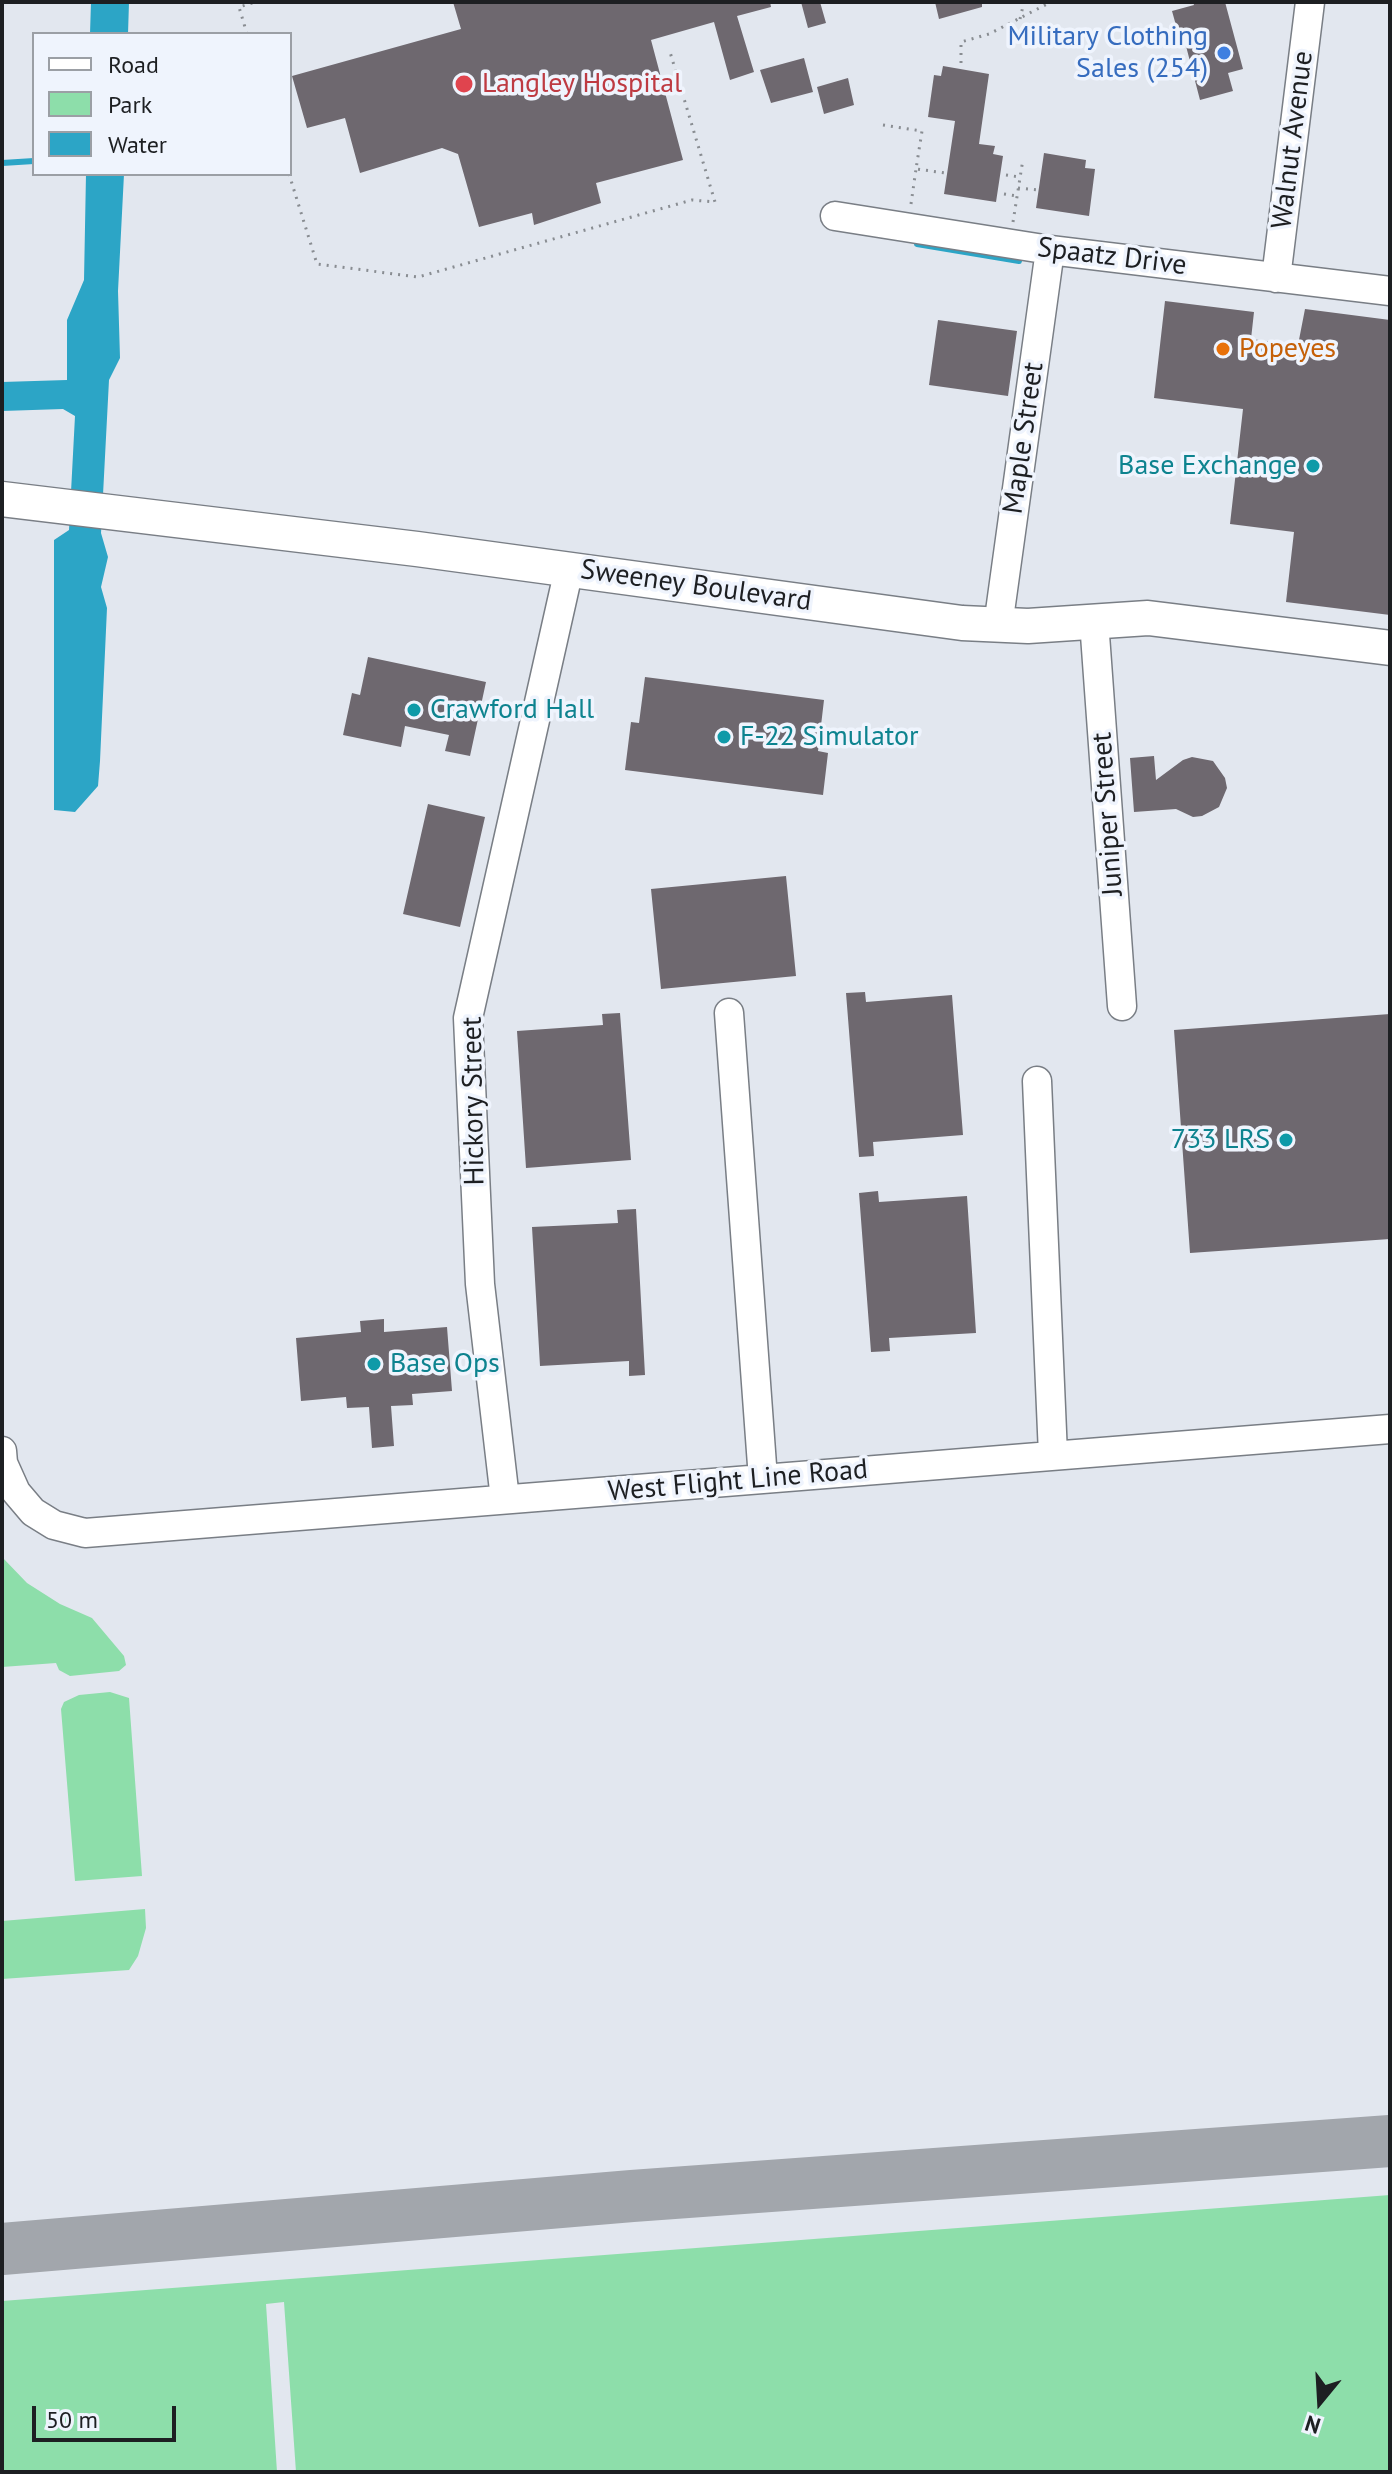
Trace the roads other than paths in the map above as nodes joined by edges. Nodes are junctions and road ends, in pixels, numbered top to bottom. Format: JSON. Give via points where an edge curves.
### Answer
{"nodes":[{"id":1,"x":1310,"y":2,"type":"edge"},
{"id":2,"x":835,"y":216,"type":"dead end"},
{"id":3,"x":1050,"y":250,"type":"junction"},
{"id":4,"x":1276,"y":278,"type":"junction"},
{"id":5,"x":1390,"y":291,"type":"edge"},
{"id":6,"x":2,"y":499,"type":"edge"},
{"id":7,"x":569,"y":569,"type":"junction"},
{"id":8,"x":1094,"y":621,"type":"junction"},
{"id":9,"x":998,"y":626,"type":"junction"},
{"id":10,"x":1390,"y":648,"type":"edge"},
{"id":11,"x":1122,"y":1006,"type":"dead end"},
{"id":12,"x":729,"y":1013,"type":"dead end"},
{"id":13,"x":1037,"y":1081,"type":"dead end"},
{"id":14,"x":1390,"y":1429,"type":"edge"},
{"id":15,"x":2,"y":1451,"type":"edge"},
{"id":16,"x":1053,"y":1455,"type":"junction"},
{"id":17,"x":763,"y":1479,"type":"junction"},
{"id":18,"x":505,"y":1499,"type":"junction"}],
"edges":[{"from":1,"to":4,"type":"street","name":"Walnut Avenue"},
{"from":2,"to":3,"type":"street","name":"Spaatz Drive"},
{"from":3,"to":4,"type":"street","name":"Spaatz Drive"},
{"from":3,"to":9,"type":"street","name":"Maple Street"},
{"from":4,"to":5,"type":"street","name":"Spaatz Drive"},
{"from":6,"to":7,"type":"main road","name":"Sweeney Boulevard"},
{"from":7,"to":9,"type":"main road","name":"Sweeney Boulevard"},
{"from":7,"to":18,"type":"street","name":"Hickory Street","via":[[468,1018],[480,1284]]},
{"from":8,"to":9,"type":"main road","name":"Sweeney Boulevard"},
{"from":8,"to":10,"type":"main road","name":"Sweeney Boulevard","via":[[1172,620]]},
{"from":8,"to":11,"type":"street","name":"Juniper Street"},
{"from":12,"to":17,"type":"street"},
{"from":13,"to":16,"type":"street"},
{"from":14,"to":16,"type":"street","name":"West Flight Line Road"},
{"from":15,"to":18,"type":"street","name":"West Flight Line Road","via":[[16,1492],[33,1512],[54,1525],[85,1533]]},
{"from":16,"to":17,"type":"street","name":"West Flight Line Road"},
{"from":17,"to":18,"type":"street","name":"West Flight Line Road"}]}
